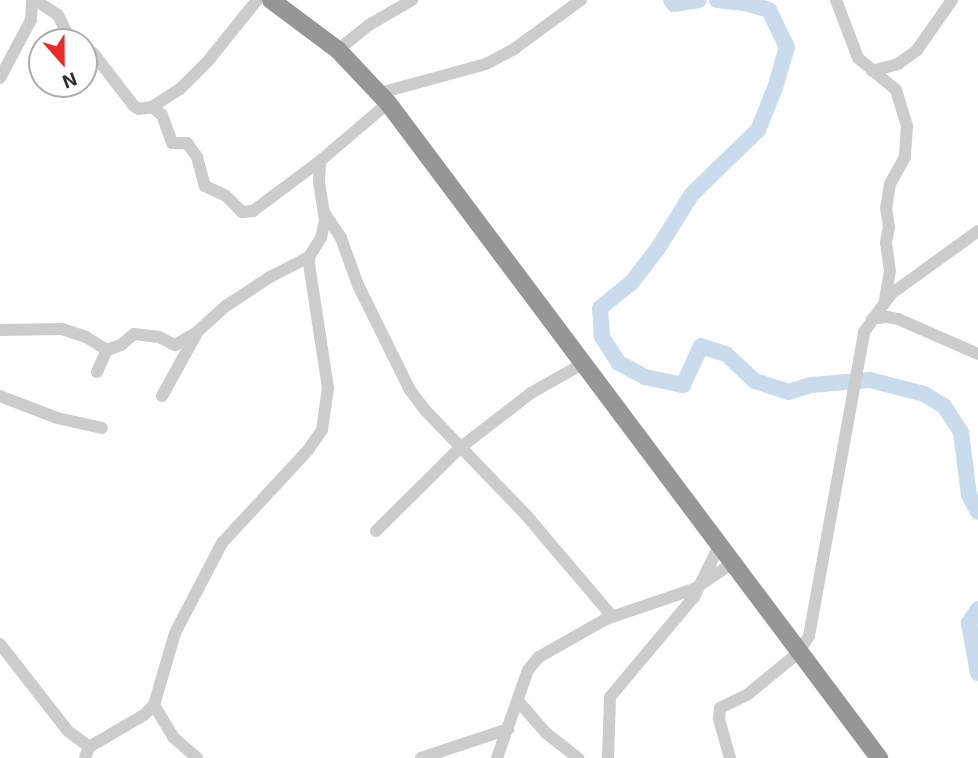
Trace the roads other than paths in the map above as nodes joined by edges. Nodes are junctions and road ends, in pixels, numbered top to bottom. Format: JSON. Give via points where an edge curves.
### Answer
{"nodes":[{"id":1,"x":34,"y":0,"type":"edge"},
{"id":2,"x":257,"y":0,"type":"edge"},
{"id":3,"x":412,"y":0,"type":"edge"},
{"id":4,"x":581,"y":0,"type":"edge"},
{"id":5,"x":836,"y":0,"type":"edge"},
{"id":6,"x":952,"y":0,"type":"edge"},
{"id":7,"x":278,"y":2,"type":"edge"},
{"id":8,"x":64,"y":28,"type":"edge"},
{"id":9,"x":338,"y":50,"type":"junction"},
{"id":10,"x":98,"y":59,"type":"edge"},
{"id":11,"x":872,"y":71,"type":"junction"},
{"id":12,"x":0,"y":78,"type":"edge"},
{"id":13,"x":384,"y":98,"type":"junction"},
{"id":14,"x":152,"y":107,"type":"junction"},
{"id":15,"x":320,"y":161,"type":"junction"},
{"id":16,"x":325,"y":214,"type":"junction"},
{"id":17,"x":978,"y":231,"type":"edge"},
{"id":18,"x":309,"y":257,"type":"junction"},
{"id":19,"x":885,"y":300,"type":"junction"},
{"id":20,"x":872,"y":319,"type":"junction"},
{"id":21,"x":0,"y":330,"type":"edge"},
{"id":22,"x":196,"y":333,"type":"junction"},
{"id":23,"x":107,"y":350,"type":"junction"},
{"id":24,"x":978,"y":354,"type":"edge"},
{"id":25,"x":584,"y":363,"type":"junction"},
{"id":26,"x":97,"y":372,"type":"dead end"},
{"id":27,"x":0,"y":396,"type":"edge"},
{"id":28,"x":162,"y":396,"type":"dead end"},
{"id":29,"x":102,"y":428,"type":"dead end"},
{"id":30,"x":461,"y":447,"type":"junction"},
{"id":31,"x":376,"y":531,"type":"dead end"},
{"id":32,"x":720,"y":544,"type":"junction"},
{"id":33,"x":734,"y":562,"type":"junction"},
{"id":34,"x":701,"y":586,"type":"junction"},
{"id":35,"x":612,"y":616,"type":"junction"},
{"id":36,"x":0,"y":644,"type":"edge"},
{"id":37,"x":798,"y":653,"type":"junction"},
{"id":38,"x":519,"y":702,"type":"junction"},
{"id":39,"x":154,"y":705,"type":"junction"},
{"id":40,"x":508,"y":729,"type":"junction"},
{"id":41,"x":87,"y":752,"type":"edge"},
{"id":42,"x":197,"y":758,"type":"edge"},
{"id":43,"x":421,"y":758,"type":"edge"},
{"id":44,"x":497,"y":758,"type":"edge"},
{"id":45,"x":578,"y":758,"type":"edge"},
{"id":46,"x":608,"y":758,"type":"edge"},
{"id":47,"x":730,"y":758,"type":"edge"},
{"id":48,"x":879,"y":758,"type":"edge"}],
"edges":[{"from":1,"to":8,"type":"street","via":[[58,15]]},
{"from":1,"to":12,"type":"street","via":[[31,20]]},
{"from":2,"to":14,"type":"street","via":[[199,70]]},
{"from":3,"to":9,"type":"street"},
{"from":4,"to":13,"type":"street","via":[[486,64]]},
{"from":5,"to":11,"type":"street","via":[[858,58]]},
{"from":6,"to":11,"type":"street","via":[[918,50],[898,64]]},
{"from":7,"to":9,"type":"highway"},
{"from":9,"to":13,"type":"highway"},
{"from":10,"to":14,"type":"street","via":[[134,106]]},
{"from":11,"to":19,"type":"street","via":[[896,90],[907,125],[905,157],[890,184],[886,208],[890,271]]},
{"from":13,"to":15,"type":"street"},
{"from":13,"to":25,"type":"highway"},
{"from":14,"to":15,"type":"street","via":[[162,115],[172,143],[187,143],[197,157],[205,186],[226,196],[242,212],[253,211]]},
{"from":15,"to":16,"type":"street","via":[[318,183]]},
{"from":16,"to":18,"type":"street","via":[[321,238]]},
{"from":16,"to":30,"type":"street","via":[[341,238],[396,367],[426,411]]},
{"from":17,"to":19,"type":"street"},
{"from":18,"to":22,"type":"street","via":[[226,306]]},
{"from":18,"to":39,"type":"street","via":[[328,388],[322,429],[222,543],[175,633]]},
{"from":19,"to":20,"type":"street"},
{"from":20,"to":24,"type":"street","via":[[898,319]]},
{"from":20,"to":37,"type":"street","via":[[862,338],[808,636]]},
{"from":21,"to":23,"type":"street","via":[[62,329]]},
{"from":22,"to":23,"type":"street","via":[[175,345],[136,333]]},
{"from":22,"to":28,"type":"street"},
{"from":23,"to":26,"type":"street"},
{"from":25,"to":30,"type":"street","via":[[531,393]]},
{"from":25,"to":32,"type":"highway"},
{"from":27,"to":29,"type":"street","via":[[57,418]]},
{"from":30,"to":31,"type":"street"},
{"from":30,"to":35,"type":"street"},
{"from":32,"to":33,"type":"highway"},
{"from":32,"to":34,"type":"street"},
{"from":33,"to":34,"type":"street"},
{"from":33,"to":37,"type":"highway"},
{"from":34,"to":35,"type":"street"},
{"from":34,"to":46,"type":"street","via":[[610,697]]},
{"from":35,"to":38,"type":"street","via":[[539,657],[528,670]]},
{"from":36,"to":41,"type":"street"},
{"from":37,"to":47,"type":"street","via":[[747,695],[720,708],[721,731]]},
{"from":37,"to":48,"type":"highway"},
{"from":38,"to":40,"type":"street"},
{"from":38,"to":45,"type":"street","via":[[546,733]]},
{"from":39,"to":41,"type":"street"},
{"from":39,"to":42,"type":"street","via":[[173,737]]},
{"from":40,"to":43,"type":"street"},
{"from":40,"to":44,"type":"street"}]}
